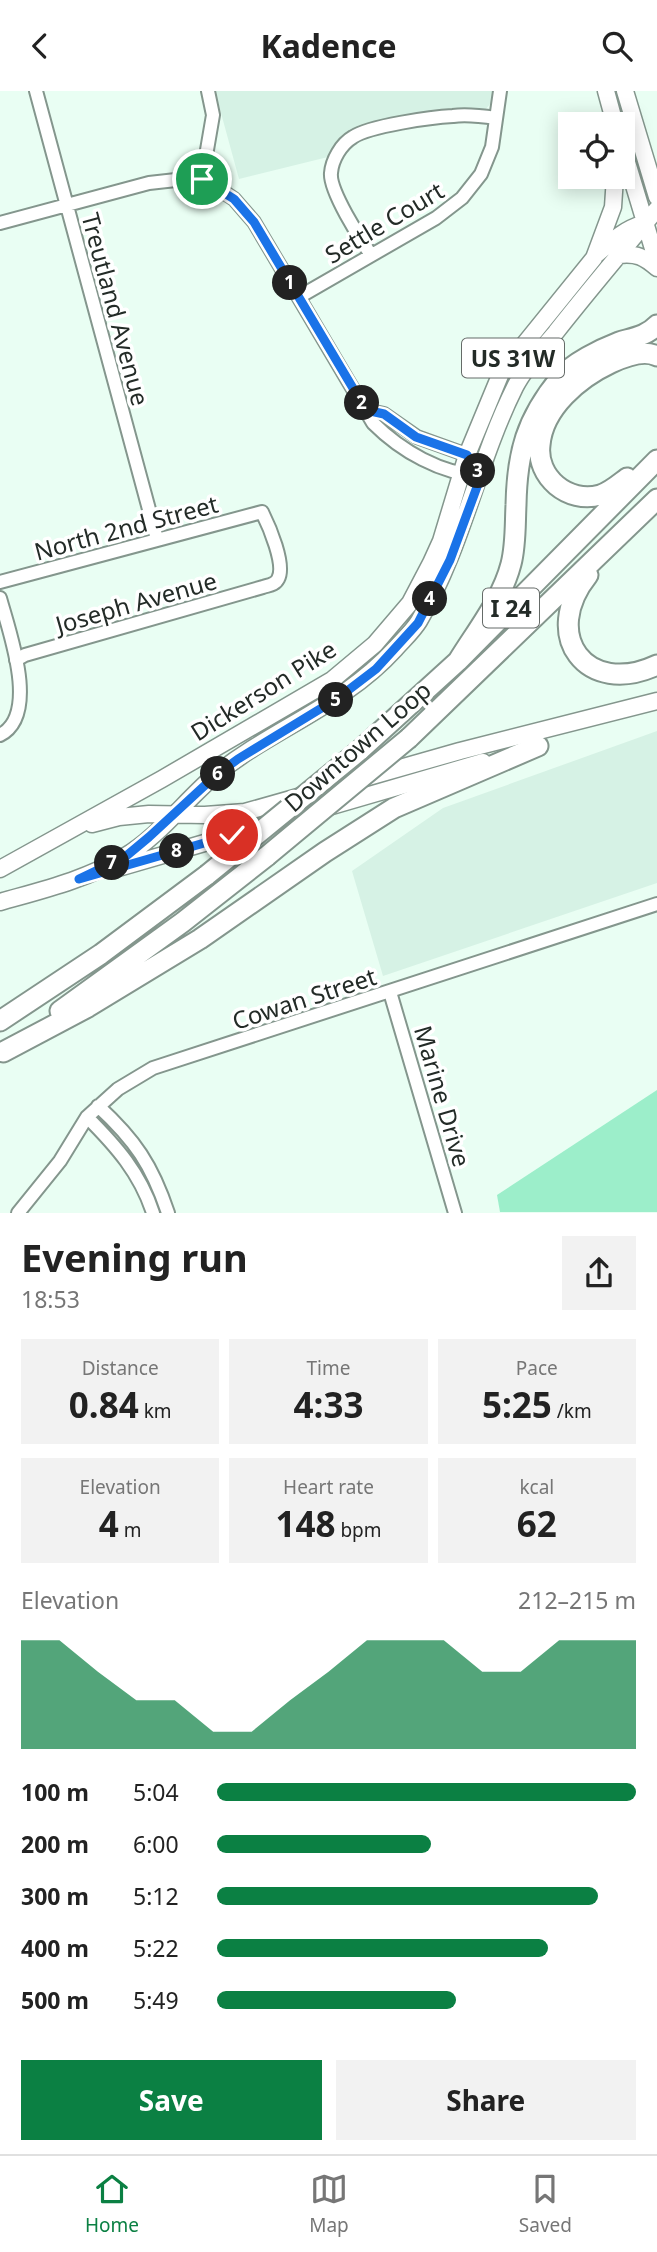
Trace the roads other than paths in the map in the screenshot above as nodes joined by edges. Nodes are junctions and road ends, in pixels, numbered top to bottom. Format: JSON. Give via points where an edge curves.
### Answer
{"nodes":[{"id":1,"x":36,"y":91,"type":"edge"},
{"id":2,"x":208,"y":91,"type":"edge"},
{"id":3,"x":500,"y":91,"type":"edge"},
{"id":4,"x":606,"y":91,"type":"edge"},
{"id":5,"x":625,"y":91,"type":"edge"},
{"id":6,"x":612,"y":112,"type":"edge"},
{"id":7,"x":496,"y":118,"type":"junction"},
{"id":8,"x":202,"y":179,"type":"junction"},
{"id":9,"x":635,"y":182,"type":"edge"},
{"id":10,"x":614,"y":189,"type":"edge"},
{"id":11,"x":657,"y":197,"type":"edge"},
{"id":12,"x":66,"y":206,"type":"junction"},
{"id":13,"x":657,"y":209,"type":"edge"},
{"id":14,"x":0,"y":223,"type":"edge"},
{"id":15,"x":651,"y":225,"type":"edge"},
{"id":16,"x":371,"y":255,"type":"junction"},
{"id":17,"x":619,"y":255,"type":"junction"},
{"id":18,"x":594,"y":258,"type":"junction"},
{"id":19,"x":657,"y":262,"type":"edge"},
{"id":20,"x":657,"y":268,"type":"edge"},
{"id":21,"x":299,"y":297,"type":"junction"},
{"id":22,"x":657,"y":325,"type":"edge"},
{"id":23,"x":657,"y":356,"type":"edge"},
{"id":24,"x":366,"y":410,"type":"junction"},
{"id":25,"x":467,"y":455,"type":"junction"},
{"id":26,"x":657,"y":459,"type":"edge"},
{"id":27,"x":461,"y":475,"type":"junction"},
{"id":28,"x":481,"y":476,"type":"junction"},
{"id":29,"x":657,"y":499,"type":"edge"},
{"id":30,"x":262,"y":512,"type":"joint"},
{"id":31,"x":621,"y":535,"type":"junction"},
{"id":32,"x":157,"y":538,"type":"junction"},
{"id":33,"x":0,"y":582,"type":"edge"},
{"id":34,"x":0,"y":598,"type":"edge"},
{"id":35,"x":16,"y":660,"type":"junction"},
{"id":36,"x":458,"y":661,"type":"junction"},
{"id":37,"x":657,"y":665,"type":"edge"},
{"id":38,"x":657,"y":701,"type":"edge"},
{"id":39,"x":603,"y":716,"type":"junction"},
{"id":40,"x":0,"y":735,"type":"edge"},
{"id":41,"x":538,"y":746,"type":"junction"},
{"id":42,"x":173,"y":814,"type":"junction"},
{"id":43,"x":73,"y":828,"type":"junction"},
{"id":44,"x":0,"y":869,"type":"edge"},
{"id":45,"x":79,"y":879,"type":"junction"},
{"id":46,"x":0,"y":902,"type":"edge"},
{"id":47,"x":657,"y":904,"type":"edge"},
{"id":48,"x":390,"y":992,"type":"junction"},
{"id":49,"x":0,"y":1021,"type":"edge"},
{"id":50,"x":2,"y":1053,"type":"edge"},
{"id":51,"x":98,"y":1105,"type":"junction"},
{"id":52,"x":87,"y":1117,"type":"junction"},
{"id":53,"x":18,"y":1213,"type":"edge"},
{"id":54,"x":153,"y":1213,"type":"edge"},
{"id":55,"x":168,"y":1213,"type":"edge"},
{"id":56,"x":455,"y":1213,"type":"edge"}],
"edges":[{"from":1,"to":12,"type":"street","name":"Treutland Avenue"},
{"from":2,"to":8,"type":"street","via":[[212,115]]},
{"from":3,"to":7,"type":"street","name":"Settle Court"},
{"from":4,"to":6,"type":"main road"},
{"from":5,"to":11,"type":"main road"},
{"from":7,"to":16,"type":"street","name":"Settle Court","via":[[492,147],[481,174],[462,198]]},
{"from":7,"to":16,"type":"street","via":[[454,115],[372,130],[352,137],[337,153],[331,175],[334,188]]},
{"from":8,"to":12,"type":"street","via":[[149,183]]},
{"from":8,"to":21,"type":"street","via":[[244,209]]},
{"from":9,"to":15,"type":"main road"},
{"from":10,"to":18,"type":"main road","name":"Dickerson Pike","number":"US 31W","via":[[613,207]]},
{"from":12,"to":14,"type":"street"},
{"from":12,"to":32,"type":"street","name":"Treutland Avenue"},
{"from":13,"to":15,"type":"main road","name":"Dickerson Pike","number":"US 31W"},
{"from":15,"to":17,"type":"main road","name":"Dickerson Pike","number":"US 31W"},
{"from":15,"to":18,"type":"main road","via":[[622,233]]},
{"from":15,"to":19,"type":"main road"},
{"from":16,"to":21,"type":"street","name":"Settle Court"},
{"from":17,"to":20,"type":"main road","via":[[636,254]]},
{"from":17,"to":28,"type":"main road","name":"Dickerson Pike","number":"US 31W","via":[[517,383],[496,427]]},
{"from":18,"to":25,"type":"main road","name":"Dickerson Pike","number":"US 31W","via":[[501,373]]},
{"from":21,"to":24,"type":"street"},
{"from":22,"to":36,"type":"highway","via":[[600,349],[562,375],[537,408],[518,461],[515,540],[505,585]]},
{"from":23,"to":26,"type":"highway","via":[[629,356],[576,384],[553,413],[539,447],[545,475],[569,493],[586,496],[600,495]]},
{"from":24,"to":25,"type":"street","via":[[384,414],[424,440]]},
{"from":24,"to":27,"type":"street","via":[[387,437]]},
{"from":25,"to":27,"type":"main road","name":"Dickerson Pike","number":"US 31W"},
{"from":25,"to":28,"type":"street"},
{"from":26,"to":36,"type":"highway","name":"Downtown Loop","number":"I 24"},
{"from":27,"to":28,"type":"street"},
{"from":27,"to":43,"type":"main road","name":"Dickerson Pike","number":"US 31W","via":[[431,563],[410,603],[375,644],[332,680]]},
{"from":28,"to":42,"type":"main road","name":"Dickerson Pike","number":"US 31W","via":[[450,560],[418,623],[393,651],[338,698],[215,776]]},
{"from":29,"to":31,"type":"highway","name":"Downtown Loop","number":"I 24"},
{"from":30,"to":32,"type":"street","name":"North 2nd Street"},
{"from":30,"to":35,"type":"street","name":"Joseph Avenue","via":[[281,568],[274,583]]},
{"from":31,"to":37,"type":"highway","via":[[572,603],[569,640],[586,664],[601,672],[628,674]]},
{"from":31,"to":50,"type":"highway","name":"Downtown Loop","number":"I 24","bridge":true,"via":[[409,738],[183,922]]},
{"from":32,"to":33,"type":"street","name":"North 2nd Street"},
{"from":34,"to":35,"type":"street"},
{"from":35,"to":40,"type":"street","via":[[20,707],[15,722]]},
{"from":36,"to":49,"type":"highway","name":"Downtown Loop","number":"I 24","bridge":true,"via":[[359,751],[207,875]]},
{"from":38,"to":39,"type":"main road"},
{"from":39,"to":41,"type":"main road"},
{"from":39,"to":42,"type":"main road","via":[[245,811]]},
{"from":41,"to":45,"type":"main road"},
{"from":41,"to":50,"type":"highway","via":[[394,808],[200,939]]},
{"from":42,"to":43,"type":"main road","via":[[119,817]]},
{"from":42,"to":45,"type":"main road","name":"Dickerson Pike","number":"US 31W","via":[[125,857]]},
{"from":43,"to":44,"type":"main road","name":"Dickerson Pike","number":"US 31W"},
{"from":45,"to":46,"type":"main road","name":"Dickerson Pike","number":"US 31W"},
{"from":47,"to":48,"type":"street","name":"Cowan Street"},
{"from":48,"to":51,"type":"street","name":"Cowan Street","via":[[153,1068]]},
{"from":48,"to":56,"type":"street","name":"Marine Drive"},
{"from":51,"to":52,"type":"street","name":"Cowan Street"},
{"from":51,"to":55,"type":"street","via":[[140,1151]]},
{"from":52,"to":53,"type":"street","name":"Cowan Street","via":[[60,1161]]},
{"from":52,"to":54,"type":"street","via":[[132,1167]]}]}
